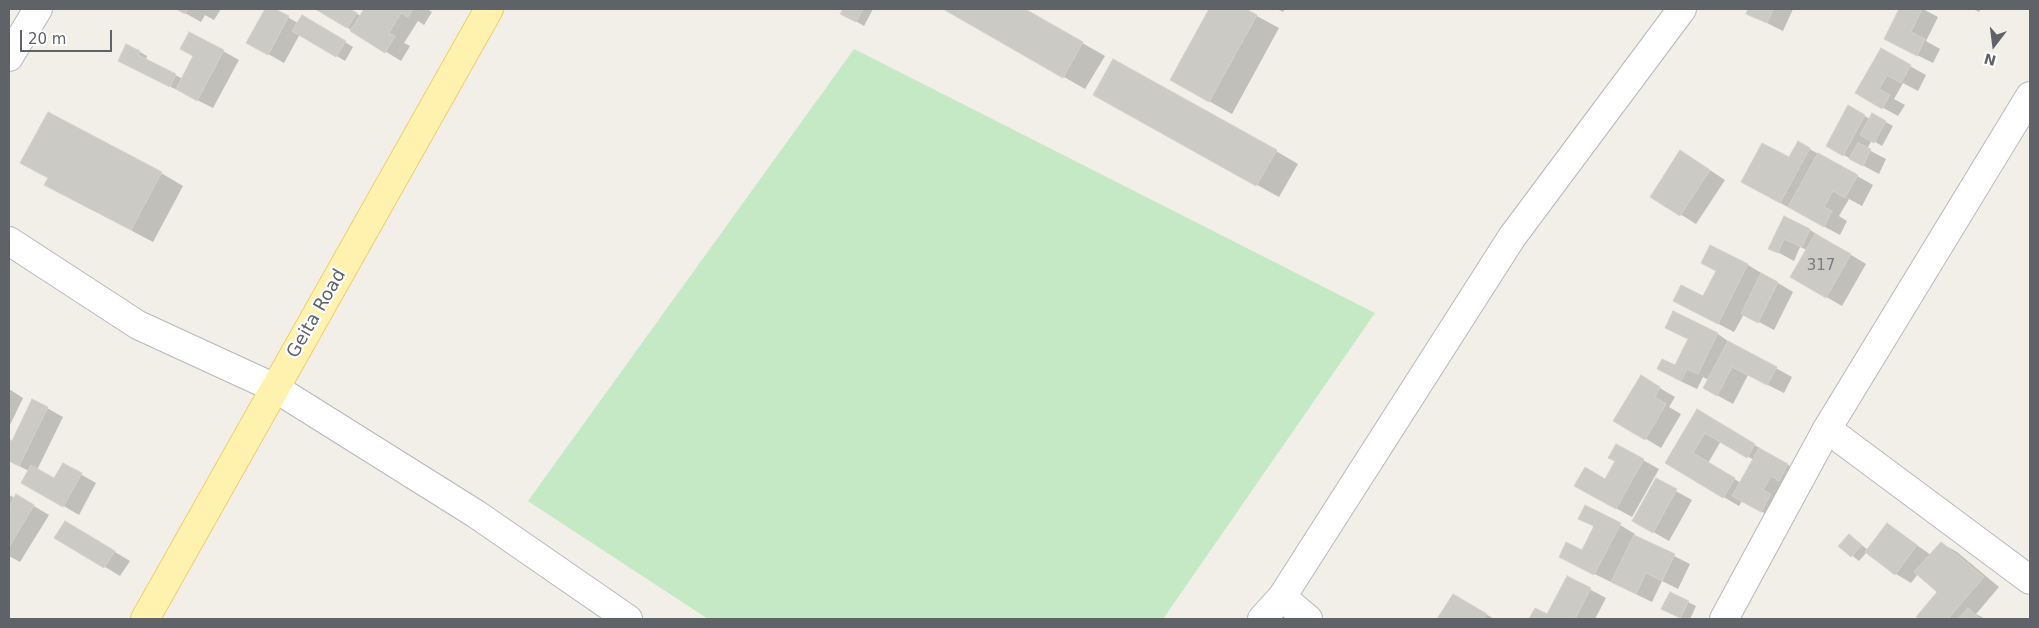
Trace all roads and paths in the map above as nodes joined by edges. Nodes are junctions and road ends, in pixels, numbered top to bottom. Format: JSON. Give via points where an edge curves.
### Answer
{"nodes":[{"id":1,"x":38,"y":9,"type":"edge"},
{"id":2,"x":489,"y":9,"type":"edge"},
{"id":3,"x":1682,"y":9,"type":"edge"},
{"id":4,"x":9,"y":57,"type":"edge"},
{"id":5,"x":2030,"y":96,"type":"edge"},
{"id":6,"x":9,"y":241,"type":"edge"},
{"id":7,"x":275,"y":388,"type":"junction"},
{"id":8,"x":1828,"y":429,"type":"junction"},
{"id":9,"x":2030,"y":580,"type":"edge"},
{"id":10,"x":1282,"y":597,"type":"junction"},
{"id":11,"x":145,"y":619,"type":"edge"},
{"id":12,"x":628,"y":619,"type":"edge"},
{"id":13,"x":1262,"y":619,"type":"edge"},
{"id":14,"x":1308,"y":619,"type":"edge"},
{"id":15,"x":1724,"y":619,"type":"edge"}],
"edges":[{"from":1,"to":4,"type":"street"},
{"from":2,"to":7,"type":"main road","name":"Geita Road"},
{"from":3,"to":10,"type":"street","via":[[1512,237]]},
{"from":5,"to":8,"type":"street"},
{"from":6,"to":7,"type":"street","via":[[138,325]]},
{"from":7,"to":11,"type":"main road","name":"Geita Road"},
{"from":7,"to":12,"type":"street","via":[[476,514]]},
{"from":8,"to":9,"type":"street"},
{"from":8,"to":15,"type":"street"},
{"from":10,"to":13,"type":"street"},
{"from":10,"to":14,"type":"street"}]}
